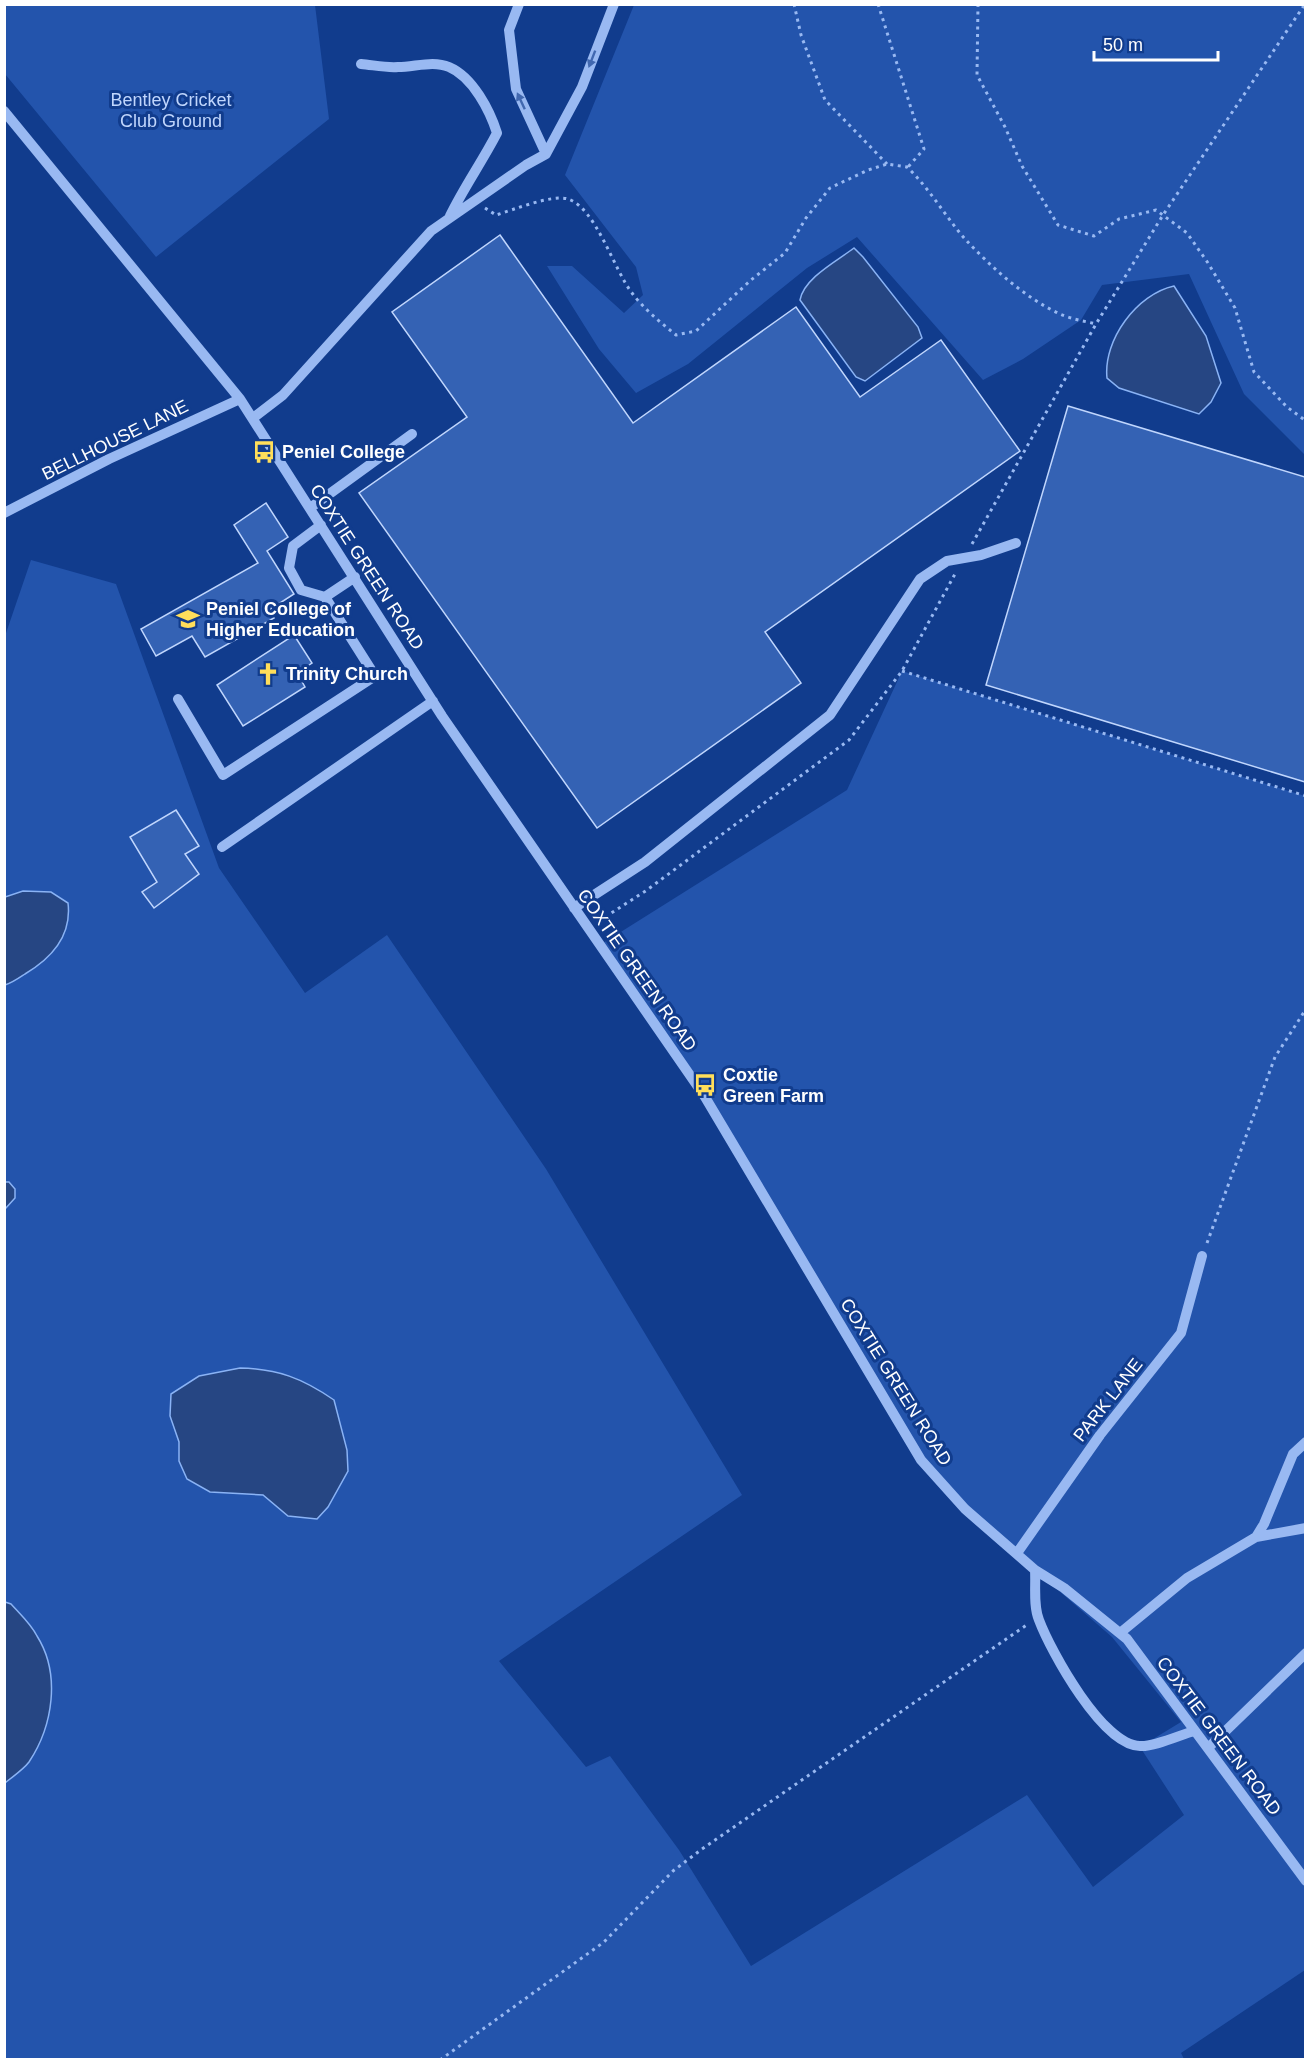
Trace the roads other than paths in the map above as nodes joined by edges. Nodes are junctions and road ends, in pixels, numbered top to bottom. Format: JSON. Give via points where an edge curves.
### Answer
{"nodes":[{"id":1,"x":519,"y":4,"type":"edge"},
{"id":2,"x":614,"y":4,"type":"edge"},
{"id":3,"x":361,"y":64,"type":"dead end"},
{"id":4,"x":4,"y":111,"type":"edge"},
{"id":5,"x":546,"y":154,"type":"junction"},
{"id":6,"x":449,"y":218,"type":"junction"},
{"id":7,"x":240,"y":399,"type":"junction"},
{"id":8,"x":253,"y":418,"type":"junction"},
{"id":9,"x":412,"y":434,"type":"dead end"},
{"id":10,"x":310,"y":508,"type":"junction"},
{"id":11,"x":4,"y":513,"type":"edge"},
{"id":12,"x":321,"y":525,"type":"junction"},
{"id":13,"x":1016,"y":543,"type":"dead end"},
{"id":14,"x":355,"y":578,"type":"junction"},
{"id":15,"x":325,"y":597,"type":"junction"},
{"id":16,"x":178,"y":699,"type":"dead end"},
{"id":17,"x":433,"y":701,"type":"junction"},
{"id":18,"x":222,"y":847,"type":"dead end"},
{"id":19,"x":574,"y":908,"type":"junction"},
{"id":20,"x":1202,"y":1256,"type":"road end"},
{"id":21,"x":1305,"y":1442,"type":"edge"},
{"id":22,"x":1305,"y":1528,"type":"edge"},
{"id":23,"x":1256,"y":1537,"type":"junction"},
{"id":24,"x":1017,"y":1552,"type":"junction"},
{"id":25,"x":1035,"y":1570,"type":"junction"},
{"id":26,"x":1120,"y":1633,"type":"junction"},
{"id":27,"x":1305,"y":1653,"type":"edge"},
{"id":28,"x":1194,"y":1731,"type":"junction"},
{"id":29,"x":1209,"y":1747,"type":"junction"},
{"id":30,"x":1305,"y":1881,"type":"edge"}],
"edges":[{"from":5,"to":1,"type":"street","one_way":true,"via":[[516,89],[509,30]]},
{"from":2,"to":5,"type":"street","one_way":true,"via":[[582,87]]},
{"from":3,"to":6,"type":"street","via":[[398,68],[433,63],[451,67],[489,108],[497,133]]},
{"from":4,"to":7,"type":"street","name":"COXTIE GREEN ROAD"},
{"from":5,"to":6,"type":"street"},
{"from":6,"to":8,"type":"street","via":[[424,239],[283,395]]},
{"from":7,"to":8,"type":"street","name":"COXTIE GREEN ROAD"},
{"from":7,"to":11,"type":"street","name":"BELLHOUSE LANE"},
{"from":8,"to":10,"type":"street","name":"COXTIE GREEN ROAD"},
{"from":9,"to":10,"type":"street"},
{"from":10,"to":12,"type":"street","name":"COXTIE GREEN ROAD"},
{"from":12,"to":14,"type":"street","name":"COXTIE GREEN ROAD"},
{"from":12,"to":15,"type":"street","via":[[293,546],[289,568],[302,590]]},
{"from":13,"to":19,"type":"street","via":[[947,561],[920,579],[830,715],[645,862]]},
{"from":14,"to":15,"type":"street"},
{"from":14,"to":17,"type":"street","name":"COXTIE GREEN ROAD"},
{"from":15,"to":16,"type":"street","via":[[375,676],[223,775]]},
{"from":17,"to":18,"type":"street"},
{"from":17,"to":19,"type":"street","name":"COXTIE GREEN ROAD"},
{"from":19,"to":24,"type":"street","name":"COXTIE GREEN ROAD","via":[[705,1097],[921,1460],[965,1509]]},
{"from":20,"to":24,"type":"street","name":"PARK LANE","via":[[1181,1333],[1100,1435]]},
{"from":21,"to":23,"type":"street","via":[[1293,1454]]},
{"from":22,"to":23,"type":"street"},
{"from":23,"to":26,"type":"street","via":[[1187,1578]]},
{"from":24,"to":25,"type":"street","name":"COXTIE GREEN ROAD"},
{"from":25,"to":26,"type":"street","name":"COXTIE GREEN ROAD"},
{"from":25,"to":28,"type":"street","via":[[1038,1618],[1067,1675],[1118,1738],[1140,1747]]},
{"from":26,"to":28,"type":"street","name":"COXTIE GREEN ROAD"},
{"from":27,"to":29,"type":"street"},
{"from":28,"to":29,"type":"street","name":"COXTIE GREEN ROAD"},
{"from":29,"to":30,"type":"street","name":"COXTIE GREEN ROAD"}]}
